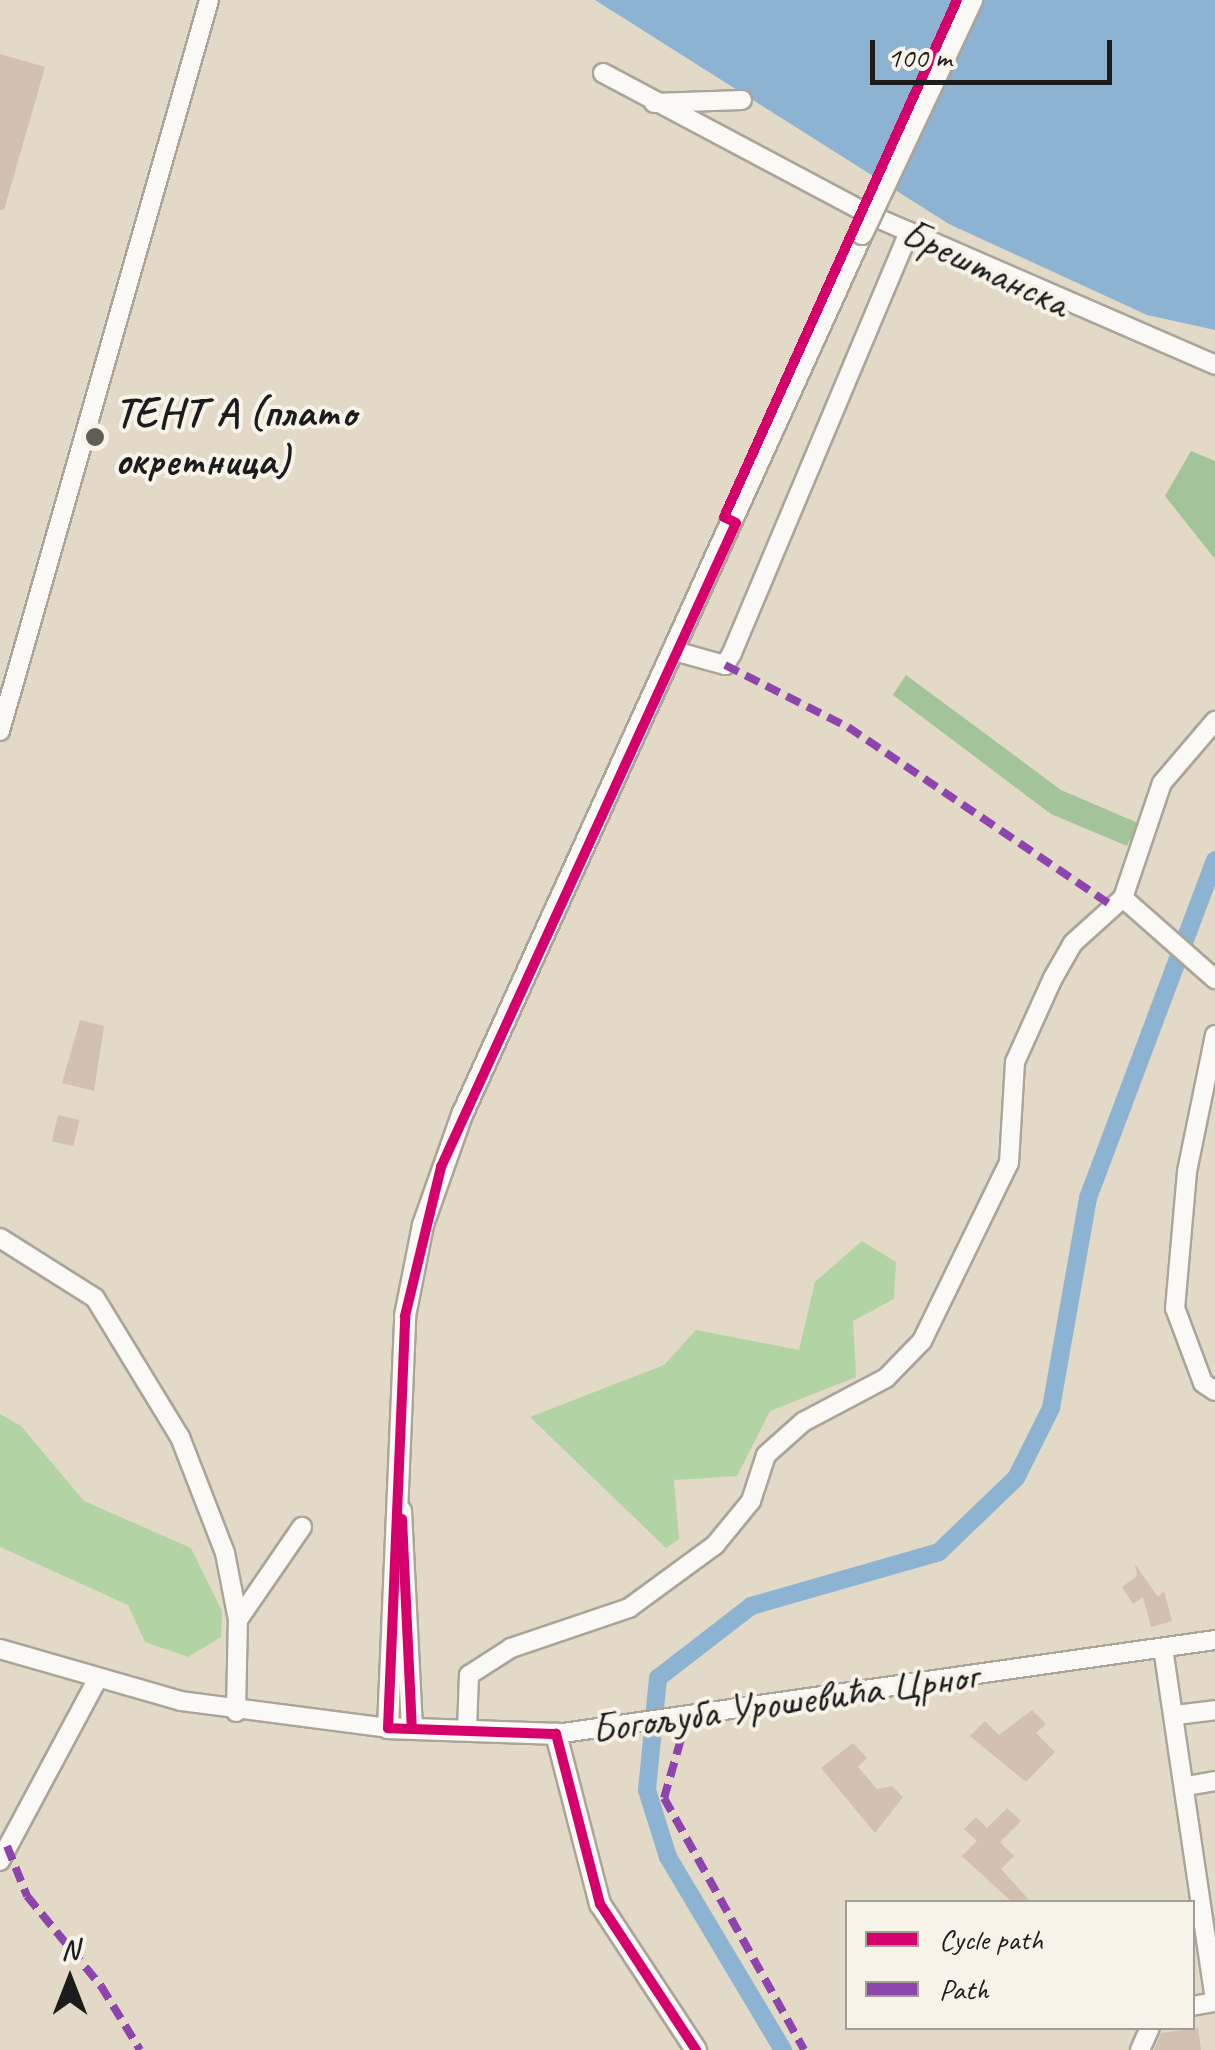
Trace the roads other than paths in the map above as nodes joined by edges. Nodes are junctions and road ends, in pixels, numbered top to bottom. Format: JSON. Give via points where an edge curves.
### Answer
{"nodes":[{"id":1,"x":209,"y":0,"type":"edge"},
{"id":2,"x":972,"y":0,"type":"edge"},
{"id":3,"x":603,"y":73,"type":"dead end"},
{"id":4,"x":742,"y":100,"type":"dead end"},
{"id":5,"x":649,"y":103,"type":"junction"},
{"id":6,"x":909,"y":232,"type":"junction"},
{"id":7,"x":1215,"y":365,"type":"edge"},
{"id":8,"x":678,"y":652,"type":"junction"},
{"id":9,"x":1215,"y":721,"type":"edge"},
{"id":10,"x":0,"y":732,"type":"edge"},
{"id":11,"x":1117,"y":902,"type":"junction"},
{"id":12,"x":1215,"y":979,"type":"edge"},
{"id":13,"x":1215,"y":1035,"type":"edge"},
{"id":14,"x":0,"y":1238,"type":"edge"},
{"id":15,"x":1215,"y":1391,"type":"edge"},
{"id":16,"x":396,"y":1484,"type":"junction"},
{"id":17,"x":302,"y":1528,"type":"dead end"},
{"id":18,"x":238,"y":1620,"type":"junction"},
{"id":19,"x":1215,"y":1640,"type":"edge"},
{"id":20,"x":1163,"y":1648,"type":"junction"},
{"id":21,"x":0,"y":1649,"type":"edge"},
{"id":22,"x":97,"y":1680,"type":"junction"},
{"id":23,"x":1215,"y":1710,"type":"edge"},
{"id":24,"x":236,"y":1712,"type":"junction"},
{"id":25,"x":1176,"y":1716,"type":"junction"},
{"id":26,"x":388,"y":1728,"type":"junction"},
{"id":27,"x":412,"y":1729,"type":"junction"},
{"id":28,"x":467,"y":1731,"type":"junction"},
{"id":29,"x":556,"y":1734,"type":"junction"},
{"id":30,"x":1215,"y":1781,"type":"edge"},
{"id":31,"x":1188,"y":1786,"type":"junction"},
{"id":32,"x":0,"y":1860,"type":"edge"},
{"id":33,"x":1210,"y":1909,"type":"edge"},
{"id":34,"x":1215,"y":2001,"type":"edge"},
{"id":35,"x":696,"y":2050,"type":"edge"}],
"edges":[{"from":1,"to":10,"type":"street"},
{"from":2,"to":8,"type":"main road","bridge":true},
{"from":3,"to":5,"type":"street","name":"Брештанска"},
{"from":4,"to":5,"type":"street"},
{"from":5,"to":6,"type":"street","name":"Брештанска"},
{"from":6,"to":7,"type":"street","name":"Брештанска"},
{"from":6,"to":8,"type":"street","via":[[732,653],[725,665]]},
{"from":8,"to":16,"type":"main road","via":[[448,1150],[405,1316]]},
{"from":9,"to":11,"type":"street","via":[[1162,783]]},
{"from":11,"to":12,"type":"street","via":[[1201,960]]},
{"from":11,"to":28,"type":"street","via":[[1073,943],[1016,1062],[1009,1162],[922,1341],[886,1378],[803,1422],[766,1455],[751,1501],[715,1545],[629,1608],[511,1648],[469,1675]]},
{"from":13,"to":15,"type":"street","via":[[1187,1172],[1175,1308]]},
{"from":14,"to":18,"type":"street","via":[[95,1298],[180,1437],[225,1553]]},
{"from":16,"to":26,"type":"main road"},
{"from":16,"to":27,"type":"main road","via":[[412,1602]]},
{"from":17,"to":18,"type":"street"},
{"from":18,"to":24,"type":"street"},
{"from":19,"to":20,"type":"street","name":"Богољуба Урошевића Црног"},
{"from":20,"to":25,"type":"street"},
{"from":20,"to":29,"type":"street","name":"Богољуба Урошевића Црног"},
{"from":21,"to":22,"type":"street","name":"Богољуба Урошевића Црног"},
{"from":22,"to":24,"type":"street","name":"Богољуба Урошевића Црног"},
{"from":22,"to":32,"type":"street"},
{"from":23,"to":25,"type":"street"},
{"from":24,"to":26,"type":"street","name":"Богољуба Урошевића Црног"},
{"from":25,"to":31,"type":"street"},
{"from":26,"to":27,"type":"main road","name":"Богољуба Урошевића Црног"},
{"from":27,"to":28,"type":"main road","name":"Богољуба Урошевића Црног"},
{"from":28,"to":29,"type":"main road","name":"Богољуба Урошевића Црног"},
{"from":29,"to":35,"type":"main road","via":[[600,1904]]},
{"from":30,"to":31,"type":"street"},
{"from":31,"to":33,"type":"street"},
{"from":33,"to":34,"type":"street"}]}
